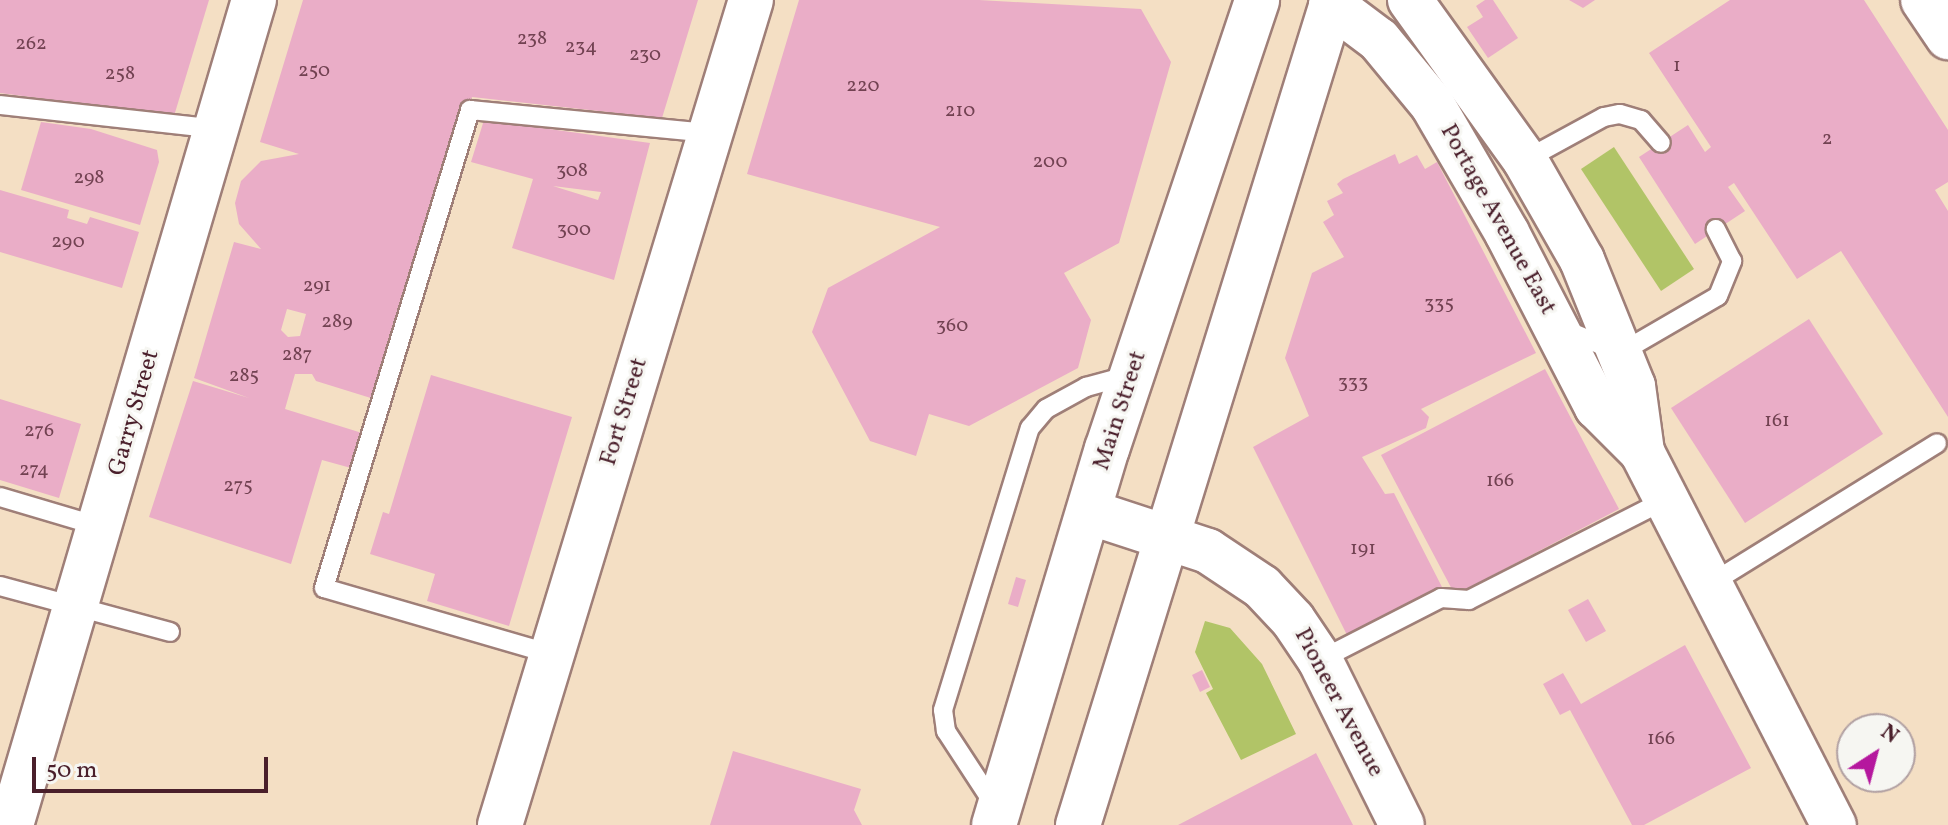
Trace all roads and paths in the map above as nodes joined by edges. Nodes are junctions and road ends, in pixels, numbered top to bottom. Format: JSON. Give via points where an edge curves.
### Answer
{"nodes":[{"id":1,"x":254,"y":0,"type":"edge"},
{"id":2,"x":751,"y":0,"type":"edge"},
{"id":3,"x":1257,"y":0,"type":"edge"},
{"id":4,"x":1410,"y":0,"type":"edge"},
{"id":5,"x":1923,"y":0,"type":"edge"},
{"id":6,"x":1329,"y":1,"type":"edge"},
{"id":7,"x":1948,"y":37,"type":"edge"},
{"id":8,"x":0,"y":105,"type":"edge"},
{"id":9,"x":217,"y":129,"type":"junction"},
{"id":10,"x":710,"y":133,"type":"junction"},
{"id":11,"x":1661,"y":143,"type":"dead end"},
{"id":12,"x":1525,"y":160,"type":"junction"},
{"id":13,"x":1716,"y":229,"type":"dead end"},
{"id":14,"x":1556,"y":325,"type":"junction"},
{"id":15,"x":1620,"y":353,"type":"junction"},
{"id":16,"x":1133,"y":374,"type":"junction"},
{"id":17,"x":1937,"y":443,"type":"dead end"},
{"id":18,"x":1642,"y":452,"type":"junction"},
{"id":19,"x":0,"y":497,"type":"edge"},
{"id":20,"x":1665,"y":500,"type":"junction"},
{"id":21,"x":1089,"y":512,"type":"junction"},
{"id":22,"x":102,"y":527,"type":"junction"},
{"id":23,"x":1165,"y":536,"type":"junction"},
{"id":24,"x":1707,"y":585,"type":"junction"},
{"id":25,"x":0,"y":586,"type":"edge"},
{"id":26,"x":78,"y":606,"type":"junction"},
{"id":27,"x":170,"y":632,"type":"dead end"},
{"id":28,"x":552,"y":655,"type":"junction"},
{"id":29,"x":1320,"y":660,"type":"junction"},
{"id":30,"x":1000,"y":820,"type":"edge"},
{"id":31,"x":11,"y":825,"type":"edge"},
{"id":32,"x":500,"y":825,"type":"edge"},
{"id":33,"x":1078,"y":825,"type":"edge"},
{"id":34,"x":1402,"y":825,"type":"edge"},
{"id":35,"x":1834,"y":825,"type":"edge"}],
"edges":[{"from":1,"to":9,"type":"main road","name":"Garry Street"},
{"from":2,"to":10,"type":"main road","name":"Fort Street"},
{"from":3,"to":16,"type":"main road","name":"Main Street"},
{"from":4,"to":12,"type":"main road","name":"Portage Avenue East"},
{"from":5,"to":7,"type":"main road"},
{"from":6,"to":14,"type":"main road","name":"Portage Avenue East","via":[[1379,40],[1432,104]]},
{"from":6,"to":23,"type":"main road"},
{"from":8,"to":9,"type":"lane"},
{"from":9,"to":22,"type":"main road","name":"Garry Street"},
{"from":10,"to":28,"type":"main road","name":"Fort Street"},
{"from":10,"to":28,"type":"lane","via":[[470,110],[324,588]]},
{"from":11,"to":12,"type":"lane","via":[[1641,120],[1620,114],[1604,117]]},
{"from":12,"to":15,"type":"main road","name":"Portage Avenue East","via":[[1582,260]]},
{"from":13,"to":15,"type":"lane","via":[[1732,261],[1726,287]]},
{"from":14,"to":15,"type":"lane"},
{"from":14,"to":18,"type":"main road","name":"Portage Avenue East","via":[[1597,407]]},
{"from":15,"to":18,"type":"main road","name":"Portage Avenue East","via":[[1633,386]]},
{"from":16,"to":21,"type":"main road","name":"Main Street"},
{"from":16,"to":30,"type":"lane","via":[[1086,387],[1046,409],[1030,428],[947,695],[946,731]]},
{"from":17,"to":24,"type":"lane"},
{"from":18,"to":20,"type":"main road","name":"Portage Avenue East"},
{"from":19,"to":22,"type":"lane"},
{"from":20,"to":24,"type":"main road","name":"Portage Avenue East"},
{"from":20,"to":29,"type":"lane","via":[[1469,600],[1441,598]]},
{"from":21,"to":23,"type":"main road","name":"Pioneer Avenue"},
{"from":21,"to":30,"type":"main road","name":"Main Street"},
{"from":22,"to":26,"type":"main road","name":"Garry Street"},
{"from":23,"to":29,"type":"main road","name":"Pioneer Avenue","via":[[1208,551],[1262,587]]},
{"from":23,"to":33,"type":"main road"},
{"from":24,"to":35,"type":"main road","name":"Portage Avenue East"},
{"from":25,"to":26,"type":"lane"},
{"from":26,"to":27,"type":"lane"},
{"from":26,"to":31,"type":"main road","name":"Garry Street"},
{"from":28,"to":32,"type":"main road","name":"Fort Street"},
{"from":29,"to":34,"type":"main road","name":"Pioneer Avenue"}]}
